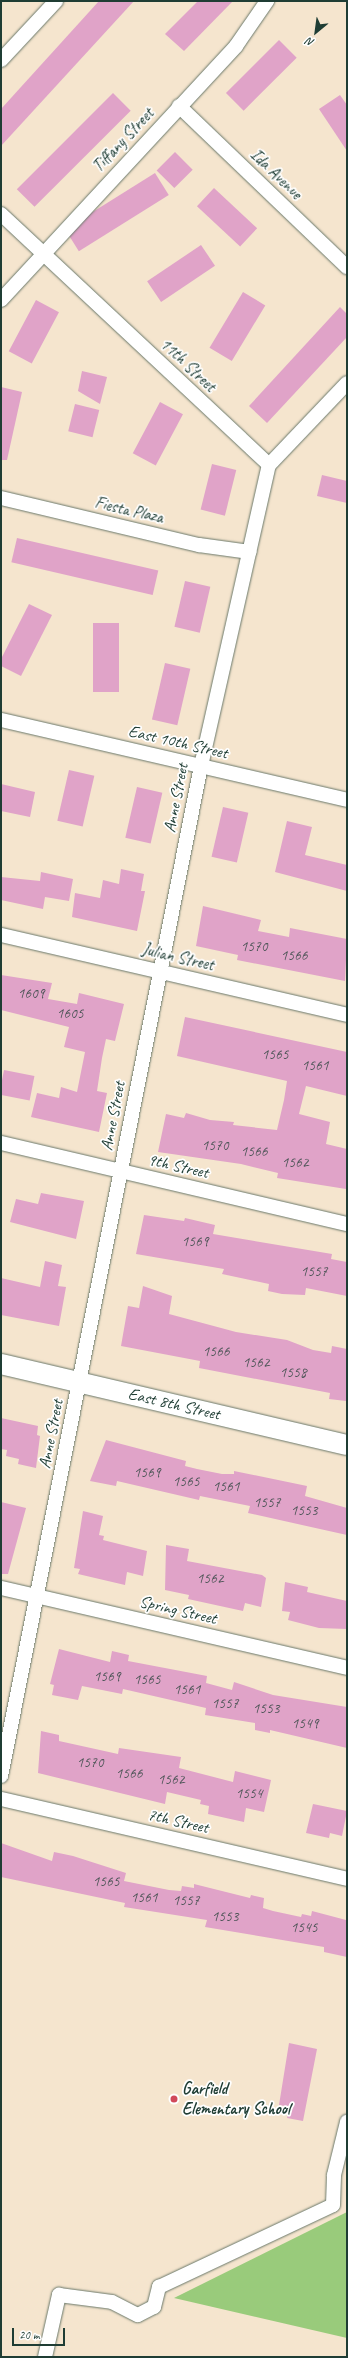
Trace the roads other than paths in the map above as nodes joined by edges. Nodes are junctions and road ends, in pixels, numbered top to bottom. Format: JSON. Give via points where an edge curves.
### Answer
{"nodes":[{"id":1,"x":56,"y":1,"type":"edge"},
{"id":2,"x":267,"y":1,"type":"edge"},
{"id":3,"x":1,"y":60,"type":"edge"},
{"id":4,"x":179,"y":106,"type":"junction"},
{"id":5,"x":1,"y":214,"type":"edge"},
{"id":6,"x":42,"y":253,"type":"junction"},
{"id":7,"x":347,"y":267,"type":"edge"},
{"id":8,"x":1,"y":300,"type":"edge"},
{"id":9,"x":347,"y":383,"type":"edge"},
{"id":10,"x":269,"y":465,"type":"junction"},
{"id":11,"x":1,"y":498,"type":"edge"},
{"id":12,"x":250,"y":552,"type":"junction"},
{"id":13,"x":1,"y":720,"type":"edge"},
{"id":14,"x":201,"y":766,"type":"junction"},
{"id":15,"x":347,"y":800,"type":"edge"},
{"id":16,"x":1,"y":935,"type":"edge"},
{"id":17,"x":160,"y":971,"type":"junction"},
{"id":18,"x":347,"y":1015,"type":"edge"},
{"id":19,"x":1,"y":1143,"type":"edge"},
{"id":20,"x":120,"y":1171,"type":"junction"},
{"id":21,"x":347,"y":1224,"type":"edge"},
{"id":22,"x":1,"y":1364,"type":"edge"},
{"id":23,"x":80,"y":1382,"type":"junction"},
{"id":24,"x":347,"y":1445,"type":"edge"},
{"id":25,"x":1,"y":1588,"type":"edge"},
{"id":26,"x":37,"y":1596,"type":"junction"},
{"id":27,"x":347,"y":1668,"type":"edge"},
{"id":28,"x":1,"y":1776,"type":"edge"},
{"id":29,"x":1,"y":1799,"type":"edge"},
{"id":30,"x":347,"y":1879,"type":"edge"},
{"id":31,"x":347,"y":2122,"type":"edge"},
{"id":32,"x":45,"y":2357,"type":"edge"}],
"edges":[{"from":1,"to":3,"type":"street"},
{"from":2,"to":4,"type":"street","name":"Tiffany Street","via":[[246,34]]},
{"from":4,"to":6,"type":"street","name":"Tiffany Street"},
{"from":4,"to":7,"type":"street","name":"Ida Avenue"},
{"from":5,"to":6,"type":"street","name":"11th Street"},
{"from":6,"to":8,"type":"street","name":"Tiffany Street"},
{"from":6,"to":10,"type":"street","name":"11th Street"},
{"from":9,"to":10,"type":"street"},
{"from":10,"to":12,"type":"street","name":"Anne Street"},
{"from":11,"to":12,"type":"street","name":"Fiesta Plaza","via":[[199,544]]},
{"from":12,"to":14,"type":"street","name":"Anne Street"},
{"from":13,"to":14,"type":"street","name":"East 10th Street"},
{"from":14,"to":15,"type":"street","name":"East 10th Street"},
{"from":14,"to":17,"type":"street","name":"Anne Street"},
{"from":16,"to":17,"type":"street","name":"Julian Street"},
{"from":17,"to":18,"type":"street","name":"Julian Street"},
{"from":17,"to":20,"type":"street","name":"Anne Street"},
{"from":19,"to":20,"type":"street","name":"9th Street"},
{"from":20,"to":21,"type":"street","name":"9th Street"},
{"from":20,"to":23,"type":"street","name":"Anne Street"},
{"from":22,"to":23,"type":"street","name":"East 8th Street"},
{"from":23,"to":24,"type":"street","name":"East 8th Street"},
{"from":23,"to":26,"type":"street","name":"Anne Street"},
{"from":25,"to":26,"type":"street","name":"Spring Street"},
{"from":26,"to":27,"type":"street","name":"Spring Street"},
{"from":26,"to":28,"type":"street","name":"Anne Street"},
{"from":29,"to":30,"type":"street","name":"7th Street"},
{"from":31,"to":32,"type":"street","via":[[334,2175],[333,2204],[159,2287],[154,2307],[138,2315],[112,2302],[59,2295]]}]}
